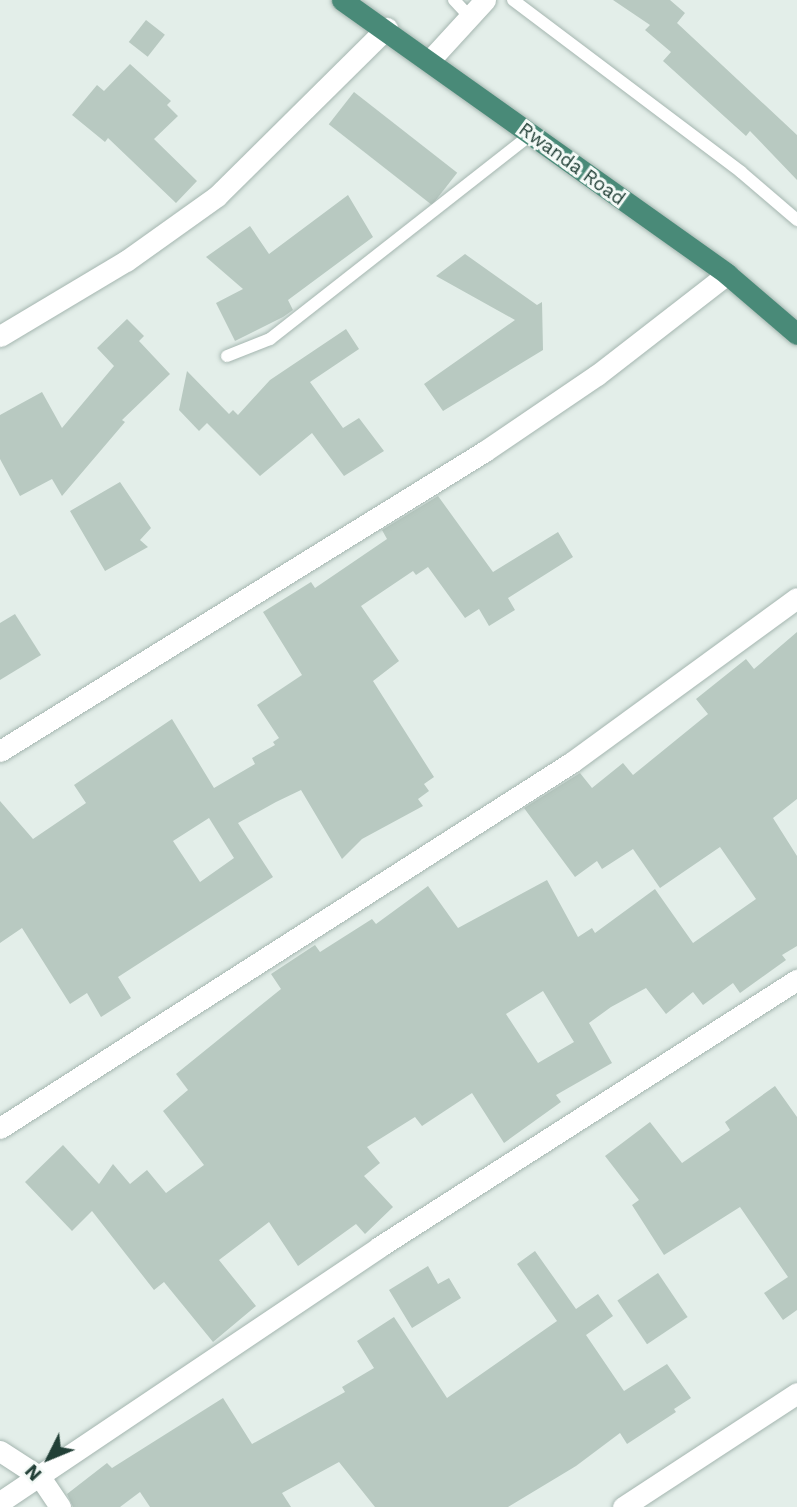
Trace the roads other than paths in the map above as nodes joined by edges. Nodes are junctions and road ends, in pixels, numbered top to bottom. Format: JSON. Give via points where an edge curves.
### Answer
{"nodes":[{"id":1,"x":342,"y":0,"type":"edge"},
{"id":2,"x":454,"y":0,"type":"edge"},
{"id":3,"x":485,"y":0,"type":"edge"},
{"id":4,"x":513,"y":0,"type":"edge"},
{"id":5,"x":472,"y":19,"type":"junction"},
{"id":6,"x":387,"y":28,"type":"junction"},
{"id":7,"x":431,"y":59,"type":"junction"},
{"id":8,"x":530,"y":135,"type":"junction"},
{"id":9,"x":797,"y":220,"type":"edge"},
{"id":10,"x":727,"y":274,"type":"junction"},
{"id":11,"x":797,"y":334,"type":"edge"},
{"id":12,"x":0,"y":336,"type":"edge"},
{"id":13,"x":228,"y":356,"type":"dead end"},
{"id":14,"x":797,"y":597,"type":"edge"},
{"id":15,"x":0,"y":751,"type":"edge"},
{"id":16,"x":797,"y":979,"type":"edge"},
{"id":17,"x":0,"y":1128,"type":"edge"},
{"id":18,"x":797,"y":1393,"type":"edge"},
{"id":19,"x":0,"y":1451,"type":"edge"},
{"id":20,"x":40,"y":1477,"type":"junction"},
{"id":21,"x":0,"y":1502,"type":"edge"},
{"id":22,"x":60,"y":1507,"type":"edge"},
{"id":23,"x":622,"y":1507,"type":"edge"}],
"edges":[{"from":1,"to":6,"type":"highway","name":"Rwanda Road"},
{"from":2,"to":5,"type":"lane"},
{"from":3,"to":5,"type":"street"},
{"from":4,"to":9,"type":"lane","via":[[741,172]]},
{"from":5,"to":7,"type":"street"},
{"from":6,"to":7,"type":"highway","name":"Rwanda Road"},
{"from":6,"to":12,"type":"street","via":[[217,196],[126,261]]},
{"from":7,"to":8,"type":"highway","name":"Rwanda Road"},
{"from":8,"to":10,"type":"highway","name":"Rwanda Road"},
{"from":8,"to":13,"type":"lane","via":[[270,339]]},
{"from":10,"to":11,"type":"highway","name":"Rwanda Road"},
{"from":10,"to":15,"type":"street","via":[[597,375],[485,451]]},
{"from":14,"to":17,"type":"street","via":[[572,762]]},
{"from":16,"to":20,"type":"street","via":[[379,1247]]},
{"from":18,"to":23,"type":"street"},
{"from":19,"to":20,"type":"street"},
{"from":20,"to":21,"type":"street"},
{"from":20,"to":22,"type":"street"}]}
